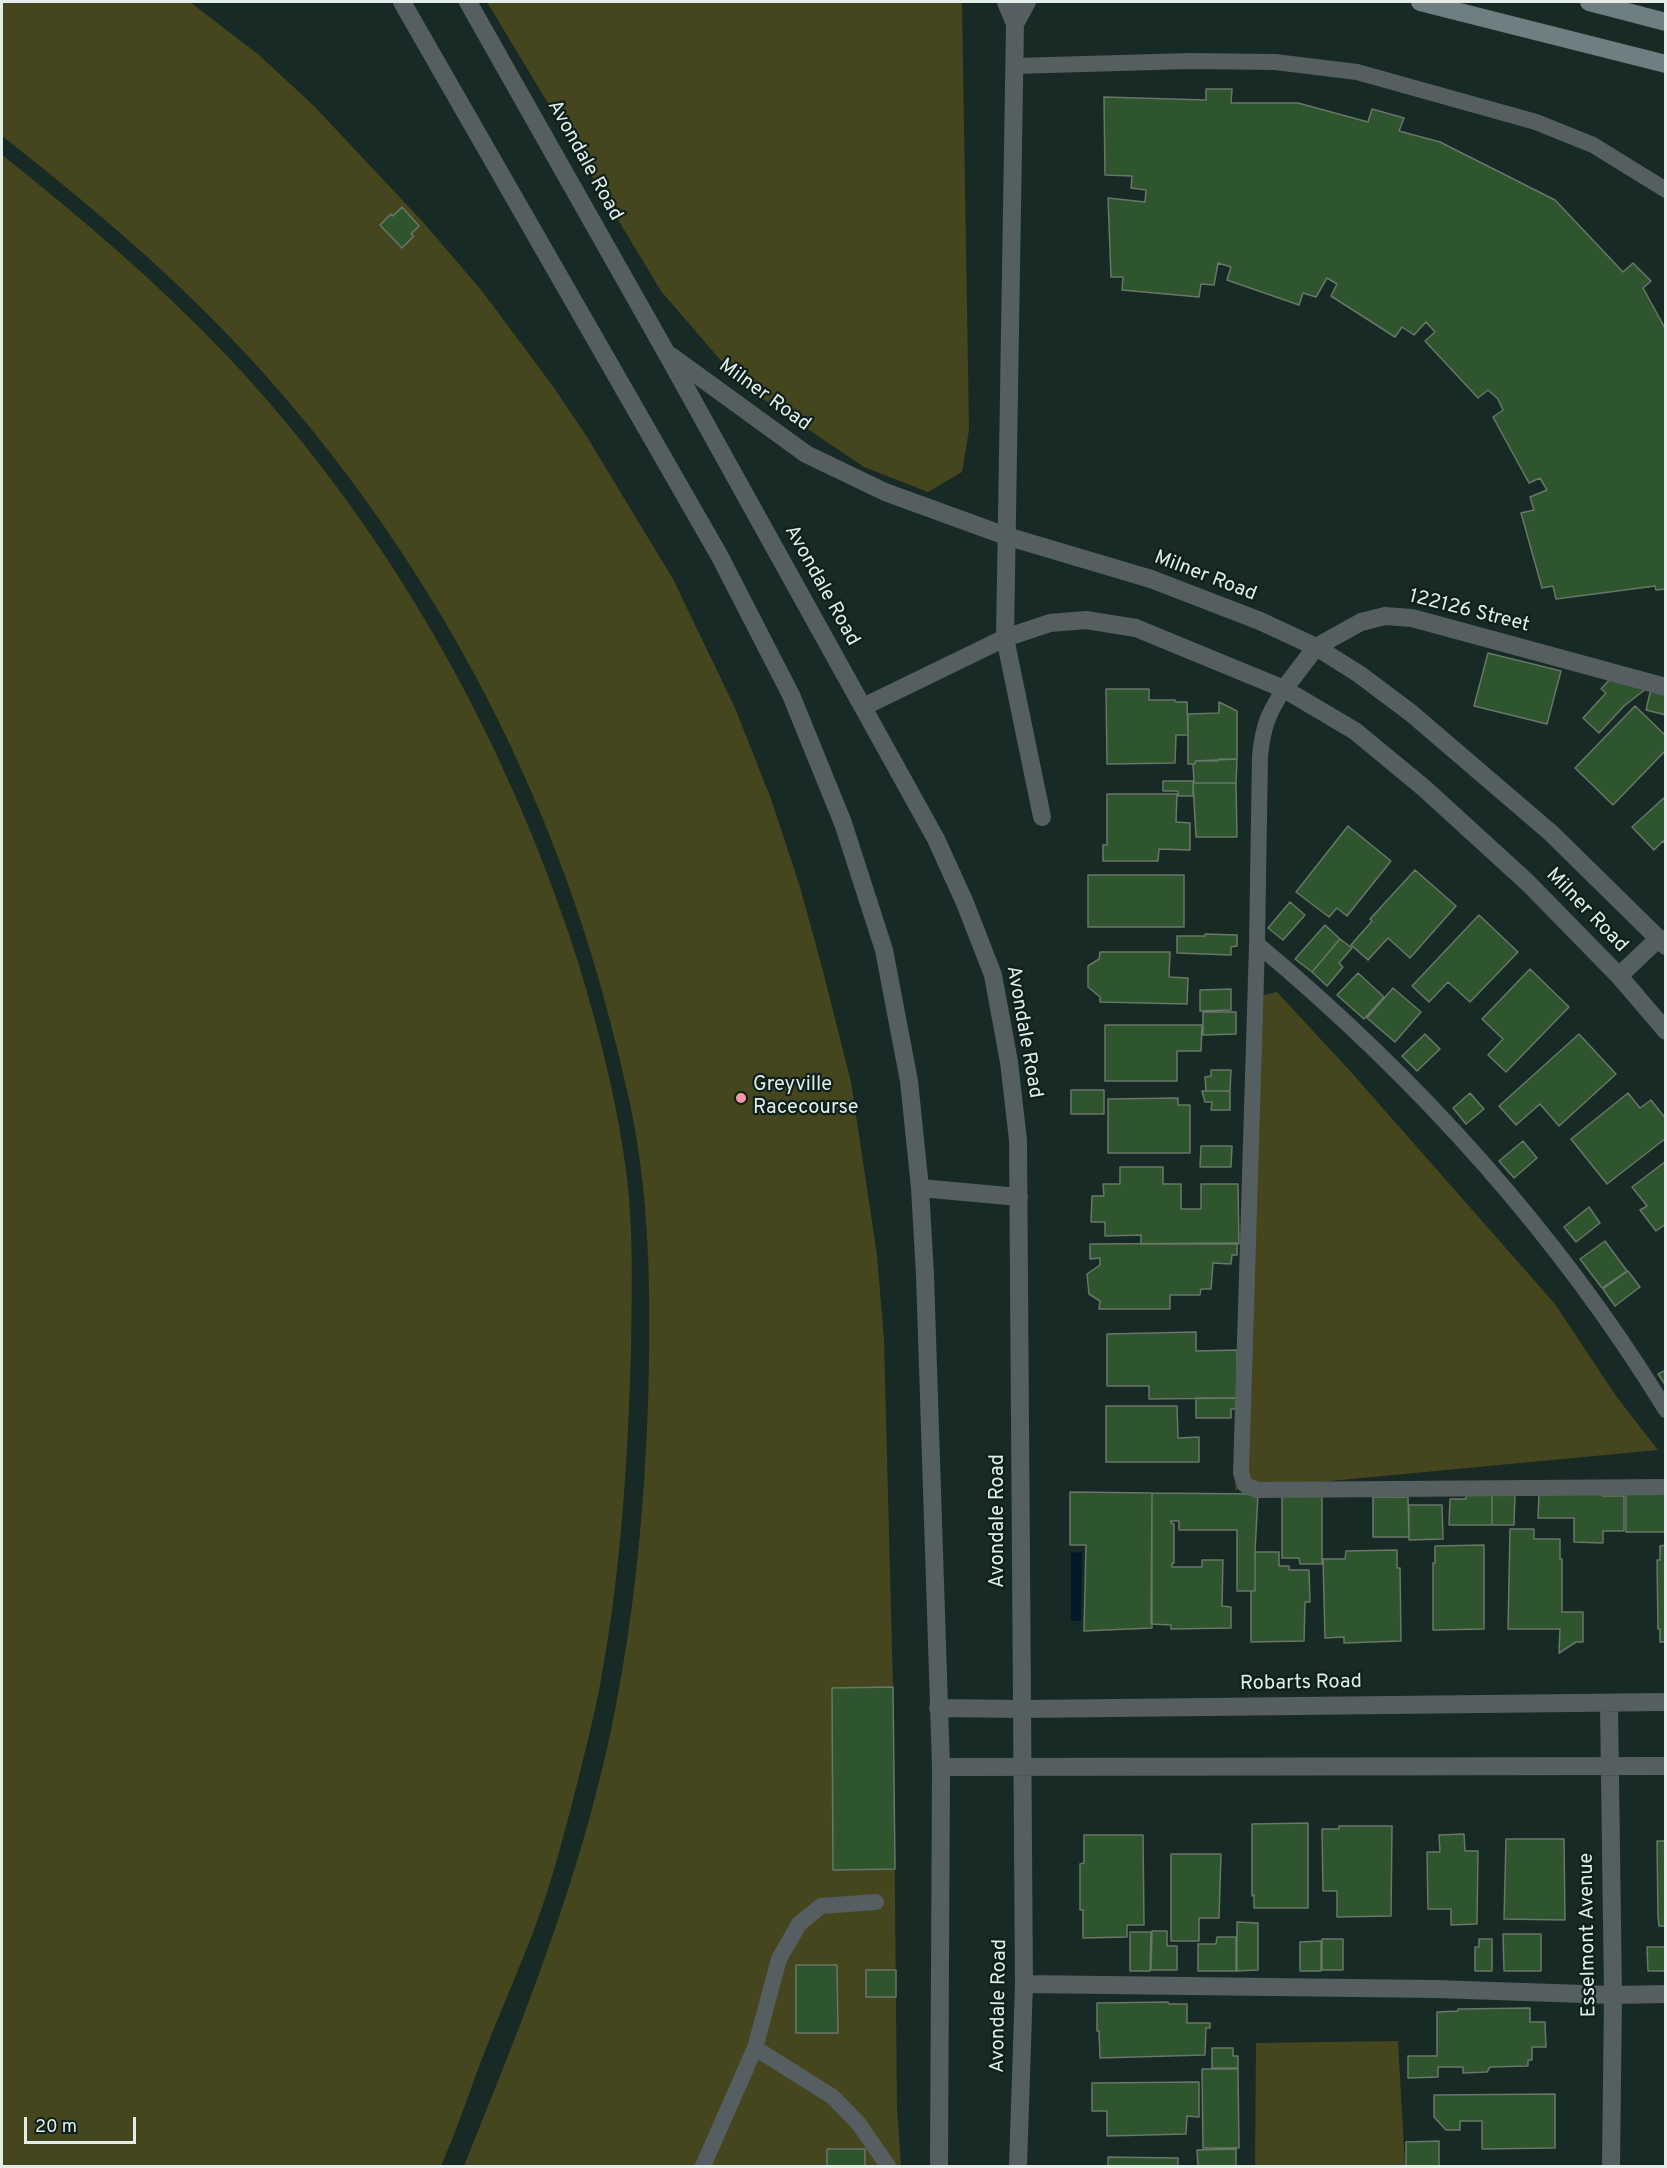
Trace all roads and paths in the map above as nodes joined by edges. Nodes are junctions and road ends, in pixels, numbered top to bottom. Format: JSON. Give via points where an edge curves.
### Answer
{"nodes":[{"id":1,"x":402,"y":2,"type":"edge"},
{"id":2,"x":468,"y":2,"type":"edge"},
{"id":3,"x":1006,"y":2,"type":"edge"},
{"id":4,"x":1027,"y":2,"type":"edge"},
{"id":5,"x":1420,"y":2,"type":"edge"},
{"id":6,"x":1589,"y":2,"type":"edge"},
{"id":7,"x":1665,"y":22,"type":"edge"},
{"id":8,"x":1015,"y":24,"type":"junction"},
{"id":9,"x":1665,"y":64,"type":"edge"},
{"id":10,"x":1014,"y":66,"type":"junction"},
{"id":11,"x":1665,"y":190,"type":"edge"},
{"id":12,"x":667,"y":354,"type":"junction"},
{"id":13,"x":1006,"y":536,"type":"junction"},
{"id":14,"x":1005,"y":638,"type":"junction"},
{"id":15,"x":1316,"y":646,"type":"junction"},
{"id":16,"x":1665,"y":687,"type":"edge"},
{"id":17,"x":1284,"y":689,"type":"junction"},
{"id":18,"x":863,"y":708,"type":"junction"},
{"id":19,"x":1042,"y":817,"type":"dead end"},
{"id":20,"x":1662,"y":942,"type":"edge"},
{"id":21,"x":1257,"y":944,"type":"junction"},
{"id":22,"x":1619,"y":976,"type":"junction"},
{"id":23,"x":1665,"y":1031,"type":"edge"},
{"id":24,"x":920,"y":1188,"type":"junction"},
{"id":25,"x":1019,"y":1197,"type":"junction"},
{"id":26,"x":1665,"y":1410,"type":"edge"},
{"id":27,"x":1665,"y":1487,"type":"edge"},
{"id":28,"x":1665,"y":1702,"type":"edge"},
{"id":29,"x":1609,"y":1704,"type":"junction"},
{"id":30,"x":938,"y":1708,"type":"junction"},
{"id":31,"x":1023,"y":1709,"type":"junction"},
{"id":32,"x":1665,"y":1766,"type":"edge"},
{"id":33,"x":941,"y":1767,"type":"junction"},
{"id":34,"x":1023,"y":1767,"type":"junction"},
{"id":35,"x":1610,"y":1767,"type":"junction"},
{"id":36,"x":876,"y":1902,"type":"dead end"},
{"id":37,"x":1024,"y":1984,"type":"junction"},
{"id":38,"x":1665,"y":1994,"type":"edge"},
{"id":39,"x":1613,"y":1995,"type":"junction"},
{"id":40,"x":755,"y":2048,"type":"junction"},
{"id":41,"x":703,"y":2166,"type":"edge"},
{"id":42,"x":888,"y":2166,"type":"edge"},
{"id":43,"x":939,"y":2166,"type":"edge"},
{"id":44,"x":1018,"y":2166,"type":"edge"},
{"id":45,"x":1611,"y":2166,"type":"edge"}],
"edges":[{"from":1,"to":24,"type":"street","via":[[719,555],[791,695],[843,823],[884,950],[909,1081]]},
{"from":2,"to":12,"type":"street","name":"Avondale Road"},
{"from":3,"to":8,"type":"street"},
{"from":4,"to":8,"type":"street"},
{"from":5,"to":9,"type":"main road"},
{"from":6,"to":7,"type":"main road"},
{"from":8,"to":10,"type":"street"},
{"from":10,"to":11,"type":"lane","via":[[1222,61],[1275,62],[1357,72],[1536,122],[1593,145]]},
{"from":10,"to":13,"type":"street"},
{"from":12,"to":13,"type":"street","name":"Milner Road","via":[[806,454],[885,492]]},
{"from":12,"to":18,"type":"street","name":"Avondale Road"},
{"from":13,"to":14,"type":"street"},
{"from":13,"to":15,"type":"street","name":"Milner Road","via":[[1151,579]]},
{"from":14,"to":17,"type":"street","name":"Milner Road","via":[[1050,623],[1086,621],[1136,628]]},
{"from":14,"to":18,"type":"street","name":"Milner Road"},
{"from":14,"to":19,"type":"street"},
{"from":15,"to":16,"type":"street","name":"122126 Street","via":[[1361,622],[1385,616],[1412,618]]},
{"from":15,"to":17,"type":"street","name":"122126 Street"},
{"from":15,"to":20,"type":"street","name":"Milner Road","via":[[1411,712],[1551,833]]},
{"from":17,"to":21,"type":"lane","via":[[1269,713],[1260,756]]},
{"from":17,"to":22,"type":"street","name":"Milner Road","via":[[1354,731],[1425,788],[1528,883]]},
{"from":18,"to":25,"type":"street","name":"Avondale Road","via":[[936,839],[993,975],[1011,1073]]},
{"from":20,"to":22,"type":"street"},
{"from":21,"to":26,"type":"lane","via":[[1404,1078],[1483,1161],[1554,1249]]},
{"from":21,"to":27,"type":"lane","via":[[1241,1473],[1245,1485],[1257,1490]]},
{"from":22,"to":23,"type":"street","name":"Milner Road"},
{"from":24,"to":25,"type":"street"},
{"from":24,"to":30,"type":"street"},
{"from":25,"to":31,"type":"street","name":"Avondale Road"},
{"from":28,"to":29,"type":"street","name":"Robarts Road"},
{"from":29,"to":31,"type":"street","name":"Robarts Road"},
{"from":29,"to":35,"type":"street","name":"Esselmont Avenue"},
{"from":30,"to":31,"type":"street","name":"Robarts Road"},
{"from":30,"to":33,"type":"street"},
{"from":31,"to":34,"type":"street","name":"Avondale Road"},
{"from":32,"to":35,"type":"street"},
{"from":33,"to":34,"type":"street"},
{"from":33,"to":43,"type":"street"},
{"from":34,"to":35,"type":"street"},
{"from":34,"to":37,"type":"street","name":"Avondale Road"},
{"from":35,"to":39,"type":"street","name":"Esselmont Avenue"},
{"from":36,"to":40,"type":"lane","via":[[820,1906],[799,1924],[779,1959]]},
{"from":37,"to":39,"type":"street"},
{"from":37,"to":44,"type":"street","name":"Avondale Road"},
{"from":38,"to":39,"type":"street"},
{"from":39,"to":45,"type":"street","name":"Esselmont Avenue"},
{"from":40,"to":41,"type":"lane"},
{"from":40,"to":42,"type":"lane","via":[[833,2097],[859,2124]]}]}
